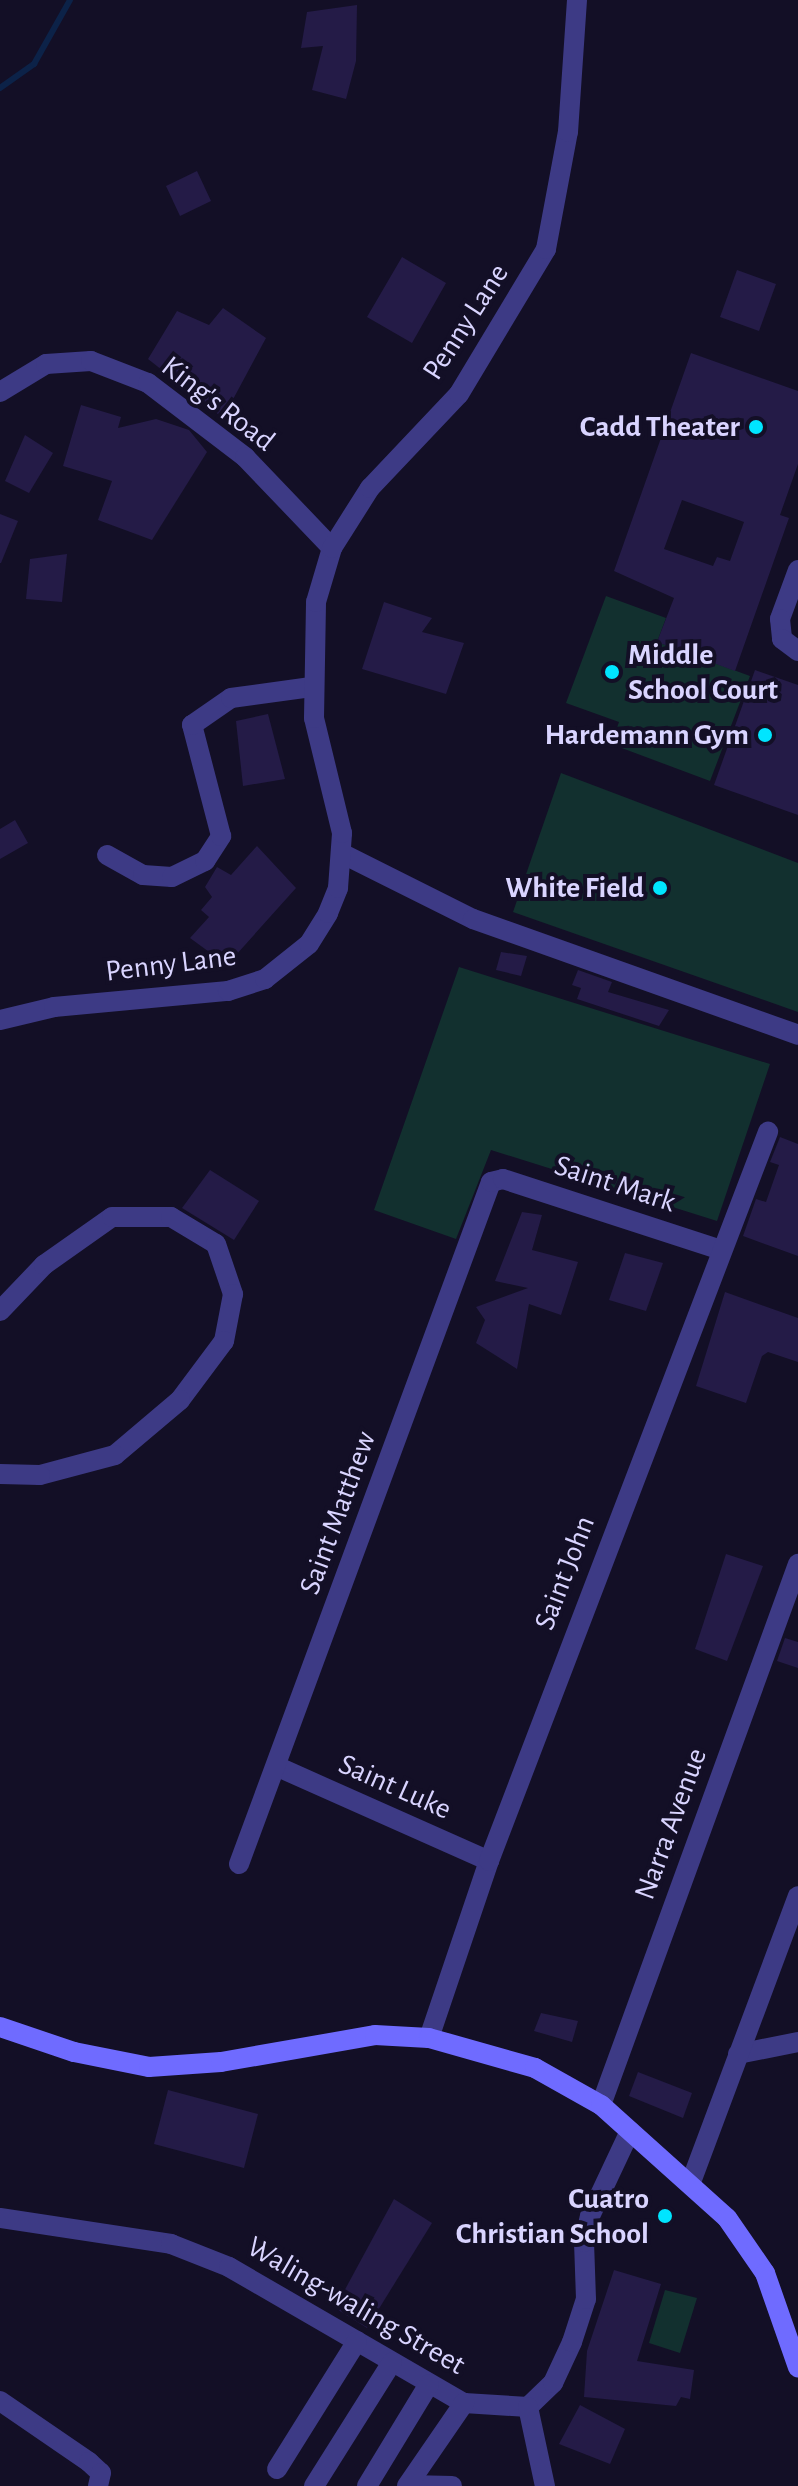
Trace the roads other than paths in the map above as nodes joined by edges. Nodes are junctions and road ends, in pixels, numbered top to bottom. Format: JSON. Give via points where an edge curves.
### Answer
{"nodes":[{"id":1,"x":577,"y":0,"type":"edge"},
{"id":2,"x":0,"y":392,"type":"edge"},
{"id":3,"x":332,"y":548,"type":"junction"},
{"id":4,"x":798,"y":570,"type":"edge"},
{"id":5,"x":798,"y":651,"type":"edge"},
{"id":6,"x":311,"y":687,"type":"junction"},
{"id":7,"x":343,"y":854,"type":"junction"},
{"id":8,"x":107,"y":855,"type":"dead end"},
{"id":9,"x":0,"y":1020,"type":"edge"},
{"id":10,"x":798,"y":1035,"type":"edge"},
{"id":11,"x":768,"y":1132,"type":"dead end"},
{"id":12,"x":491,"y":1182,"type":"joint"},
{"id":13,"x":719,"y":1249,"type":"junction"},
{"id":14,"x":0,"y":1311,"type":"edge"},
{"id":15,"x":0,"y":1474,"type":"edge"},
{"id":16,"x":798,"y":1564,"type":"edge"},
{"id":17,"x":278,"y":1767,"type":"junction"},
{"id":18,"x":489,"y":1861,"type":"junction"},
{"id":19,"x":239,"y":1864,"type":"dead end"},
{"id":20,"x":798,"y":1896,"type":"edge"},
{"id":21,"x":0,"y":2027,"type":"edge"},
{"id":22,"x":429,"y":2038,"type":"junction"},
{"id":23,"x":798,"y":2042,"type":"edge"},
{"id":24,"x":738,"y":2054,"type":"junction"},
{"id":25,"x":601,"y":2105,"type":"junction"},
{"id":26,"x":630,"y":2131,"type":"junction"},
{"id":27,"x":691,"y":2182,"type":"junction"},
{"id":28,"x":0,"y":2218,"type":"edge"},
{"id":29,"x":357,"y":2341,"type":"junction"},
{"id":30,"x":392,"y":2362,"type":"junction"},
{"id":31,"x":798,"y":2367,"type":"edge"},
{"id":32,"x":429,"y":2384,"type":"junction"},
{"id":33,"x":0,"y":2401,"type":"edge"},
{"id":34,"x":464,"y":2403,"type":"junction"},
{"id":35,"x":528,"y":2407,"type":"junction"},
{"id":36,"x":277,"y":2469,"type":"dead end"},
{"id":37,"x":99,"y":2479,"type":"edge"},
{"id":38,"x":314,"y":2486,"type":"edge"},
{"id":39,"x":367,"y":2486,"type":"edge"},
{"id":40,"x":408,"y":2486,"type":"edge"},
{"id":41,"x":452,"y":2486,"type":"edge"},
{"id":42,"x":545,"y":2486,"type":"edge"}],
"edges":[{"from":1,"to":3,"type":"street","name":"Penny Lane","via":[[568,132],[546,249],[459,394],[370,488]]},
{"from":2,"to":3,"type":"street","name":"King's Road","via":[[46,364],[91,361],[148,383],[245,457]]},
{"from":3,"to":6,"type":"street","name":"Penny Lane","via":[[316,602]]},
{"from":4,"to":5,"type":"street","via":[[780,619],[782,639]]},
{"from":6,"to":7,"type":"street","name":"Penny Lane"},
{"from":6,"to":8,"type":"street","via":[[231,698],[192,725],[221,836],[205,861],[172,877],[143,875]]},
{"from":7,"to":9,"type":"street","name":"Penny Lane","via":[[328,913],[309,944],[265,979],[228,991],[54,1007]]},
{"from":7,"to":10,"type":"street","via":[[473,919]]},
{"from":11,"to":13,"type":"street","name":"Saint John"},
{"from":12,"to":13,"type":"street","name":"Saint Mark","via":[[503,1179]]},
{"from":12,"to":17,"type":"street","name":"Saint Matthew"},
{"from":13,"to":18,"type":"street","name":"Saint John"},
{"from":14,"to":15,"type":"street","via":[[44,1265],[112,1217],[171,1217],[216,1244],[233,1294],[224,1341],[180,1400],[115,1455],[40,1475]]},
{"from":16,"to":25,"type":"street","name":"Narra Avenue"},
{"from":17,"to":18,"type":"street","name":"Saint Luke"},
{"from":17,"to":19,"type":"street","name":"Saint Matthew"},
{"from":18,"to":22,"type":"street","name":"Saint John"},
{"from":20,"to":24,"type":"street"},
{"from":21,"to":22,"type":"street","via":[[74,2052],[149,2067],[221,2062],[375,2035]]},
{"from":22,"to":25,"type":"street","via":[[535,2068]]},
{"from":23,"to":24,"type":"street"},
{"from":24,"to":27,"type":"street"},
{"from":25,"to":26,"type":"street"},
{"from":26,"to":27,"type":"street"},
{"from":26,"to":35,"type":"street","via":[[590,2216],[584,2242],[586,2299],[572,2342],[553,2383]]},
{"from":27,"to":31,"type":"street","via":[[727,2218],[765,2273]]},
{"from":28,"to":29,"type":"street","name":"Waling-waling Street","via":[[171,2244],[229,2267]]},
{"from":29,"to":30,"type":"street","name":"Waling-waling Street"},
{"from":29,"to":36,"type":"street"},
{"from":30,"to":32,"type":"street","name":"Waling-waling Street"},
{"from":30,"to":38,"type":"street"},
{"from":32,"to":34,"type":"street","name":"Waling-waling Street"},
{"from":32,"to":39,"type":"street"},
{"from":33,"to":37,"type":"street"},
{"from":34,"to":35,"type":"street","name":"Waling-waling Street"},
{"from":34,"to":40,"type":"street"},
{"from":35,"to":42,"type":"street"},
{"from":40,"to":41,"type":"street"}]}
